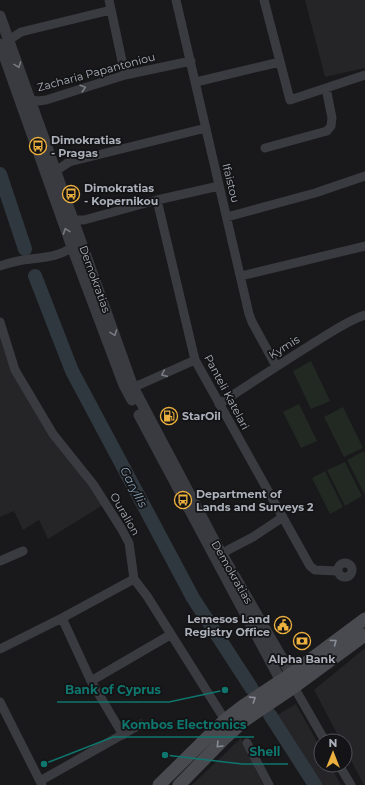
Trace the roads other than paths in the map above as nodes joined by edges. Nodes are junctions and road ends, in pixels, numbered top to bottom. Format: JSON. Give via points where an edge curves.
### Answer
{"nodes":[{"id":1,"x":109,"y":0,"type":"edge"},
{"id":2,"x":176,"y":0,"type":"edge"},
{"id":3,"x":264,"y":0,"type":"edge"},
{"id":4,"x":111,"y":10,"type":"junction"},
{"id":5,"x":0,"y":16,"type":"edge"},
{"id":6,"x":5,"y":42,"type":"edge"},
{"id":7,"x":191,"y":61,"type":"junction"},
{"id":8,"x":280,"y":62,"type":"junction"},
{"id":9,"x":365,"y":75,"type":"edge"},
{"id":10,"x":125,"y":76,"type":"junction"},
{"id":11,"x":196,"y":82,"type":"junction"},
{"id":12,"x":326,"y":88,"type":"junction"},
{"id":13,"x":31,"y":100,"type":"junction"},
{"id":14,"x":206,"y":128,"type":"junction"},
{"id":15,"x":265,"y":148,"type":"dead end"},
{"id":16,"x":56,"y":172,"type":"junction"},
{"id":17,"x":365,"y":176,"type":"edge"},
{"id":18,"x":219,"y":186,"type":"junction"},
{"id":19,"x":157,"y":200,"type":"junction"},
{"id":20,"x":227,"y":217,"type":"junction"},
{"id":21,"x":79,"y":220,"type":"junction"},
{"id":22,"x":365,"y":246,"type":"edge"},
{"id":23,"x":72,"y":247,"type":"junction"},
{"id":24,"x":0,"y":266,"type":"edge"},
{"id":25,"x":241,"y":276,"type":"junction"},
{"id":26,"x":365,"y":315,"type":"edge"},
{"id":27,"x":0,"y":322,"type":"edge"},
{"id":28,"x":195,"y":360,"type":"junction"},
{"id":29,"x":276,"y":366,"type":"junction"},
{"id":30,"x":129,"y":386,"type":"junction"},
{"id":31,"x":219,"y":404,"type":"junction"},
{"id":32,"x":283,"y":517,"type":"junction"},
{"id":33,"x":23,"y":551,"type":"dead end"},
{"id":34,"x":220,"y":558,"type":"junction"},
{"id":35,"x":0,"y":561,"type":"edge"},
{"id":36,"x":338,"y":571,"type":"dead end"},
{"id":37,"x":134,"y":579,"type":"junction"},
{"id":38,"x":62,"y":618,"type":"junction"},
{"id":39,"x":365,"y":619,"type":"edge"},
{"id":40,"x":170,"y":634,"type":"junction"},
{"id":41,"x":365,"y":635,"type":"edge"},
{"id":42,"x":0,"y":649,"type":"edge"},
{"id":43,"x":286,"y":677,"type":"junction"},
{"id":44,"x":91,"y":681,"type":"junction"},
{"id":45,"x":294,"y":688,"type":"junction"},
{"id":46,"x":0,"y":702,"type":"edge"},
{"id":47,"x":225,"y":720,"type":"junction"},
{"id":48,"x":141,"y":724,"type":"dead end"},
{"id":49,"x":321,"y":733,"type":"edge"},
{"id":50,"x":123,"y":735,"type":"junction"},
{"id":51,"x":247,"y":742,"type":"dead end"},
{"id":52,"x":344,"y":773,"type":"edge"},
{"id":53,"x":41,"y":783,"type":"edge"},
{"id":54,"x":159,"y":785,"type":"edge"},
{"id":55,"x":179,"y":785,"type":"edge"},
{"id":56,"x":269,"y":785,"type":"edge"},
{"id":57,"x":351,"y":785,"type":"edge"}],
"edges":[{"from":1,"to":4,"type":"street"},
{"from":2,"to":7,"type":"street","name":"Ifaistou"},
{"from":3,"to":8,"type":"street"},
{"from":4,"to":6,"type":"street","via":[[21,32]]},
{"from":4,"to":10,"type":"street"},
{"from":5,"to":6,"type":"street","name":"Demokratias"},
{"from":6,"to":13,"type":"street","name":"Demokratias","one_way":true},
{"from":23,"to":6,"type":"street","name":"Demokratias","one_way":true},
{"from":7,"to":10,"type":"street","name":"Zacharia Papantoniou"},
{"from":7,"to":11,"type":"street","name":"Ifaistou"},
{"from":8,"to":11,"type":"street"},
{"from":8,"to":12,"type":"street","via":[[290,100]]},
{"from":9,"to":12,"type":"street"},
{"from":13,"to":10,"type":"street","name":"Zacharia Papantoniou","one_way":true,"via":[[46,100]]},
{"from":11,"to":14,"type":"street","name":"Ifaistou"},
{"from":12,"to":15,"type":"street","via":[[332,118],[331,126],[326,131]]},
{"from":13,"to":16,"type":"street","name":"Demokratias"},
{"from":14,"to":16,"type":"street","via":[[69,162]]},
{"from":14,"to":18,"type":"street","name":"Ifaistou"},
{"from":16,"to":21,"type":"street","name":"Demokratias"},
{"from":17,"to":20,"type":"street","via":[[315,193]]},
{"from":18,"to":19,"type":"street"},
{"from":18,"to":20,"type":"street","name":"Ifaistou"},
{"from":19,"to":21,"type":"street"},
{"from":19,"to":28,"type":"street","name":"Panteli Katelari"},
{"from":20,"to":25,"type":"street","name":"Ifaistou"},
{"from":21,"to":30,"type":"street","name":"Demokratias","one_way":true},
{"from":22,"to":25,"type":"street"},
{"from":23,"to":24,"type":"street","via":[[44,258],[19,260]]},
{"from":23,"to":30,"type":"street","name":"Demokratias"},
{"from":25,"to":29,"type":"street","name":"Ifaistou","via":[[252,322]]},
{"from":26,"to":29,"type":"street","name":"Kymis"},
{"from":27,"to":37,"type":"street","name":"Ouralion","via":[[15,370],[54,434],[93,484],[129,543]]},
{"from":28,"to":30,"type":"street","one_way":true,"via":[[139,385]]},
{"from":28,"to":31,"type":"street","name":"Panteli Katelari"},
{"from":29,"to":31,"type":"street","name":"Kymis"},
{"from":30,"to":34,"type":"street","name":"Demokratias","via":[[155,446]]},
{"from":31,"to":32,"type":"street","name":"Panteli Katelari"},
{"from":32,"to":34,"type":"street"},
{"from":32,"to":36,"type":"street","name":"Panteli Katelari","via":[[312,569]]},
{"from":33,"to":35,"type":"street"},
{"from":34,"to":43,"type":"street","name":"Demokratias"},
{"from":37,"to":38,"type":"street"},
{"from":37,"to":40,"type":"street","name":"Ouralion"},
{"from":38,"to":42,"type":"street"},
{"from":38,"to":44,"type":"street"},
{"from":43,"to":39,"type":"main road","one_way":true},
{"from":40,"to":44,"type":"street"},
{"from":40,"to":47,"type":"street","name":"Ouralion"},
{"from":41,"to":45,"type":"main road"},
{"from":43,"to":45,"type":"street","name":"Demokratias"},
{"from":47,"to":43,"type":"main road","one_way":true},
{"from":44,"to":50,"type":"street"},
{"from":45,"to":49,"type":"street"},
{"from":45,"to":55,"type":"main road","one_way":true,"via":[[245,720]]},
{"from":46,"to":53,"type":"street"},
{"from":47,"to":54,"type":"main road"},
{"from":48,"to":50,"type":"street"},
{"from":50,"to":53,"type":"street"},
{"from":51,"to":56,"type":"street"},
{"from":52,"to":57,"type":"street"}]}
